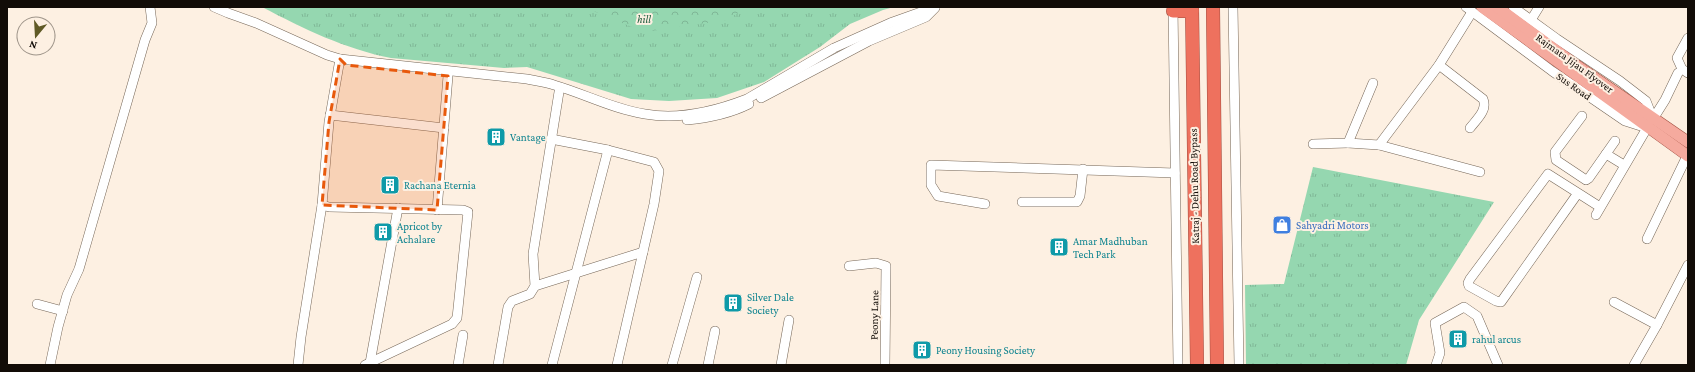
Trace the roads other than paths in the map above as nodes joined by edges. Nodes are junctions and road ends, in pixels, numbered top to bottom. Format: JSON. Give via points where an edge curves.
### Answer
{"nodes":[{"id":1,"x":150,"y":7,"type":"edge"},
{"id":2,"x":214,"y":7,"type":"edge"},
{"id":3,"x":936,"y":7,"type":"edge"},
{"id":4,"x":1213,"y":7,"type":"edge"},
{"id":5,"x":1233,"y":7,"type":"edge"},
{"id":6,"x":1497,"y":7,"type":"edge"},
{"id":7,"x":1513,"y":7,"type":"edge"},
{"id":8,"x":1539,"y":7,"type":"edge"},
{"id":9,"x":1173,"y":9,"type":"edge"},
{"id":10,"x":1192,"y":9,"type":"edge"},
{"id":11,"x":1473,"y":9,"type":"edge"},
{"id":12,"x":1531,"y":20,"type":"junction"},
{"id":13,"x":1688,"y":38,"type":"edge"},
{"id":14,"x":341,"y":59,"type":"junction"},
{"id":15,"x":1439,"y":65,"type":"junction"},
{"id":16,"x":1678,"y":73,"type":"dead end"},
{"id":17,"x":1688,"y":73,"type":"edge"},
{"id":18,"x":448,"y":76,"type":"junction"},
{"id":19,"x":1373,"y":83,"type":"dead end"},
{"id":20,"x":559,"y":92,"type":"junction"},
{"id":21,"x":330,"y":115,"type":"junction"},
{"id":22,"x":1582,"y":116,"type":"dead end"},
{"id":23,"x":1650,"y":123,"type":"junction"},
{"id":24,"x":444,"y":128,"type":"junction"},
{"id":25,"x":1470,"y":128,"type":"dead end"},
{"id":26,"x":552,"y":139,"type":"junction"},
{"id":27,"x":1615,"y":141,"type":"dead end"},
{"id":28,"x":1688,"y":142,"type":"edge"},
{"id":29,"x":1348,"y":143,"type":"junction"},
{"id":30,"x":1313,"y":144,"type":"dead end"},
{"id":31,"x":1379,"y":145,"type":"junction"},
{"id":32,"x":608,"y":150,"type":"junction"},
{"id":33,"x":1606,"y":154,"type":"junction"},
{"id":34,"x":1688,"y":156,"type":"edge"},
{"id":35,"x":1624,"y":165,"type":"junction"},
{"id":36,"x":1083,"y":169,"type":"junction"},
{"id":37,"x":1480,"y":172,"type":"dead end"},
{"id":38,"x":1176,"y":173,"type":"junction"},
{"id":39,"x":1578,"y":193,"type":"junction"},
{"id":40,"x":1022,"y":202,"type":"dead end"},
{"id":41,"x":985,"y":204,"type":"dead end"},
{"id":42,"x":322,"y":205,"type":"junction"},
{"id":43,"x":398,"y":208,"type":"junction"},
{"id":44,"x":436,"y":210,"type":"junction"},
{"id":45,"x":1647,"y":239,"type":"dead end"},
{"id":46,"x":643,"y":252,"type":"junction"},
{"id":47,"x":1688,"y":265,"type":"edge"},
{"id":48,"x":849,"y":266,"type":"dead end"},
{"id":49,"x":577,"y":272,"type":"junction"},
{"id":50,"x":697,"y":277,"type":"dead end"},
{"id":51,"x":535,"y":286,"type":"junction"},
{"id":52,"x":1614,"y":302,"type":"dead end"},
{"id":53,"x":37,"y":304,"type":"dead end"},
{"id":54,"x":63,"y":311,"type":"junction"},
{"id":55,"x":789,"y":320,"type":"dead end"},
{"id":56,"x":1657,"y":325,"type":"junction"},
{"id":57,"x":714,"y":331,"type":"dead end"},
{"id":58,"x":463,"y":335,"type":"dead end"},
{"id":59,"x":368,"y":364,"type":"edge"},
{"id":60,"x":50,"y":365,"type":"edge"},
{"id":61,"x":298,"y":365,"type":"edge"},
{"id":62,"x":458,"y":365,"type":"edge"},
{"id":63,"x":498,"y":365,"type":"edge"},
{"id":64,"x":552,"y":365,"type":"edge"},
{"id":65,"x":617,"y":365,"type":"edge"},
{"id":66,"x":672,"y":365,"type":"edge"},
{"id":67,"x":708,"y":365,"type":"edge"},
{"id":68,"x":781,"y":365,"type":"edge"},
{"id":69,"x":885,"y":365,"type":"edge"},
{"id":70,"x":1178,"y":365,"type":"edge"},
{"id":71,"x":1197,"y":365,"type":"edge"},
{"id":72,"x":1218,"y":365,"type":"edge"},
{"id":73,"x":1239,"y":365,"type":"edge"},
{"id":74,"x":1436,"y":365,"type":"edge"},
{"id":75,"x":1498,"y":365,"type":"edge"},
{"id":76,"x":1634,"y":365,"type":"edge"}],
"edges":[{"from":1,"to":54,"type":"street","via":[[152,23],[79,269]]},
{"from":2,"to":14,"type":"street"},
{"from":3,"to":14,"type":"street","via":[[890,23],[834,48],[747,99],[692,114],[646,114],[622,109],[554,85],[527,79]]},
{"from":3,"to":20,"type":"street","via":[[926,17],[868,41],[737,110],[712,118],[639,118]]},
{"from":4,"to":72,"type":"highway","name":"Katraj - Dehu Road Bypass"},
{"from":5,"to":73,"type":"street"},
{"from":6,"to":23,"type":"main road","name":"Rajmata Jijau Flyover"},
{"from":7,"to":12,"type":"street"},
{"from":8,"to":12,"type":"street"},
{"from":9,"to":10,"type":"highway"},
{"from":9,"to":38,"type":"street"},
{"from":10,"to":71,"type":"highway","name":"Katraj - Dehu Road Bypass"},
{"from":11,"to":15,"type":"street"},
{"from":11,"to":23,"type":"main road","name":"Rajmata Jijau Flyover"},
{"from":12,"to":23,"type":"street","via":[[1646,101]]},
{"from":13,"to":17,"type":"street","via":[[1677,58],[1682,69]]},
{"from":14,"to":18,"type":"street","via":[[347,65]]},
{"from":14,"to":21,"type":"street"},
{"from":15,"to":25,"type":"street","via":[[1485,102],[1484,110]]},
{"from":15,"to":31,"type":"street"},
{"from":16,"to":23,"type":"street"},
{"from":18,"to":20,"type":"street","via":[[532,85]]},
{"from":18,"to":24,"type":"street"},
{"from":19,"to":29,"type":"street"},
{"from":20,"to":26,"type":"street"},
{"from":21,"to":24,"type":"street"},
{"from":21,"to":42,"type":"street"},
{"from":22,"to":33,"type":"street","via":[[1555,152],[1556,160],[1586,180]]},
{"from":23,"to":28,"type":"main road"},
{"from":23,"to":34,"type":"main road"},
{"from":23,"to":35,"type":"street"},
{"from":24,"to":44,"type":"street"},
{"from":26,"to":32,"type":"street"},
{"from":26,"to":51,"type":"street","via":[[533,254]]},
{"from":27,"to":33,"type":"street"},
{"from":29,"to":30,"type":"street"},
{"from":29,"to":31,"type":"street"},
{"from":31,"to":37,"type":"street"},
{"from":32,"to":46,"type":"street","via":[[654,162],[659,171]]},
{"from":32,"to":49,"type":"street"},
{"from":33,"to":35,"type":"street"},
{"from":34,"to":45,"type":"street"},
{"from":35,"to":39,"type":"street","via":[[1598,211]]},
{"from":36,"to":38,"type":"street"},
{"from":36,"to":40,"type":"street","via":[[1077,202]]},
{"from":36,"to":41,"type":"street","via":[[931,165],[931,185],[938,196]]},
{"from":38,"to":70,"type":"street"},
{"from":39,"to":39,"type":"street","via":[[1548,174],[1470,280],[1469,286],[1501,302]]},
{"from":42,"to":43,"type":"street"},
{"from":42,"to":61,"type":"street"},
{"from":43,"to":44,"type":"street"},
{"from":43,"to":59,"type":"street"},
{"from":44,"to":59,"type":"street","via":[[468,212],[457,318],[452,324]]},
{"from":46,"to":49,"type":"street"},
{"from":46,"to":65,"type":"street"},
{"from":47,"to":56,"type":"street"},
{"from":48,"to":69,"type":"street","name":"Peony Lane","via":[[876,263],[886,266]]},
{"from":49,"to":51,"type":"street"},
{"from":49,"to":64,"type":"street"},
{"from":50,"to":66,"type":"street"},
{"from":51,"to":63,"type":"street","via":[[530,294],[512,301],[508,307]]},
{"from":52,"to":56,"type":"street"},
{"from":53,"to":54,"type":"street"},
{"from":54,"to":60,"type":"street"},
{"from":55,"to":68,"type":"street"},
{"from":56,"to":76,"type":"street"},
{"from":57,"to":67,"type":"street"},
{"from":58,"to":62,"type":"street"},
{"from":74,"to":75,"type":"street","via":[[1440,353],[1435,323],[1464,307],[1477,316]]}]}
